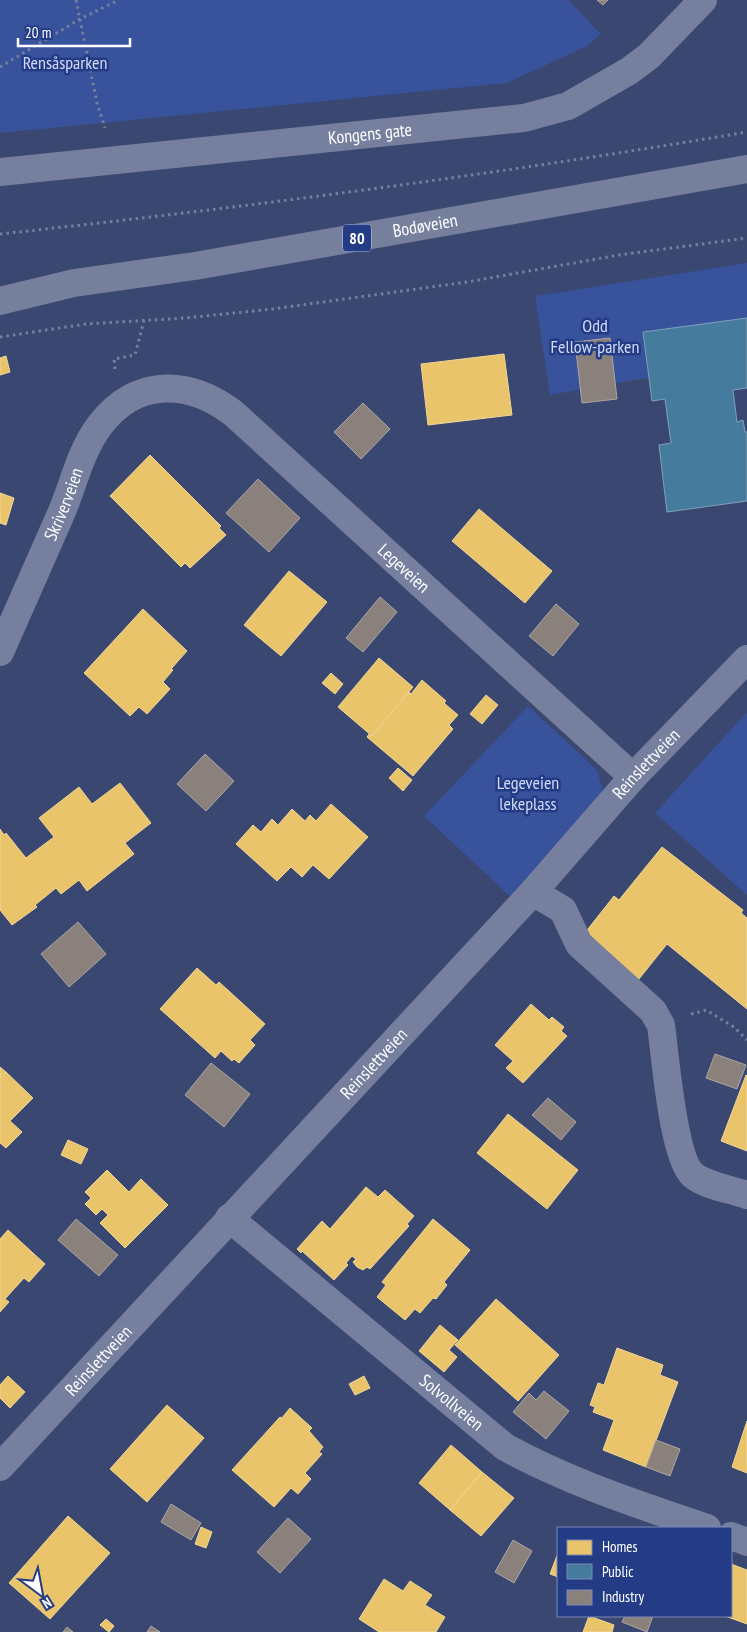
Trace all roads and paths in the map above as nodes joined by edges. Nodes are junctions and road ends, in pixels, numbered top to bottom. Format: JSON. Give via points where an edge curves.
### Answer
{"nodes":[{"id":1,"x":76,"y":0,"type":"edge"},
{"id":2,"x":119,"y":0,"type":"edge"},
{"id":3,"x":703,"y":0,"type":"edge"},
{"id":4,"x":80,"y":19,"type":"junction"},
{"id":5,"x":0,"y":67,"type":"edge"},
{"id":6,"x":106,"y":131,"type":"dead end"},
{"id":7,"x":747,"y":132,"type":"edge"},
{"id":8,"x":747,"y":170,"type":"edge"},
{"id":9,"x":0,"y":172,"type":"edge"},
{"id":10,"x":0,"y":234,"type":"edge"},
{"id":11,"x":747,"y":238,"type":"edge"},
{"id":12,"x":0,"y":284,"type":"edge"},
{"id":13,"x":74,"y":284,"type":"junction"},
{"id":14,"x":0,"y":301,"type":"edge"},
{"id":15,"x":0,"y":337,"type":"edge"},
{"id":16,"x":162,"y":388,"type":"joint"},
{"id":17,"x":0,"y":652,"type":"edge"},
{"id":18,"x":747,"y":659,"type":"edge"},
{"id":19,"x":633,"y":778,"type":"junction"},
{"id":20,"x":533,"y":892,"type":"junction"},
{"id":21,"x":661,"y":1025,"type":"junction"},
{"id":22,"x":747,"y":1040,"type":"edge"},
{"id":23,"x":747,"y":1194,"type":"edge"},
{"id":24,"x":229,"y":1218,"type":"junction"},
{"id":25,"x":0,"y":1467,"type":"edge"},
{"id":26,"x":704,"y":1527,"type":"edge"},
{"id":27,"x":732,"y":1536,"type":"edge"},
{"id":28,"x":747,"y":1542,"type":"edge"}],
"edges":[{"from":1,"to":4,"type":"path"},
{"from":2,"to":4,"type":"path"},
{"from":3,"to":9,"type":"street","name":"Kongens gate","via":[[649,56],[629,71],[568,106],[524,118]]},
{"from":4,"to":5,"type":"path"},
{"from":4,"to":6,"type":"path"},
{"from":7,"to":10,"type":"path","via":[[186,214]]},
{"from":8,"to":13,"type":"highway","name":"Bodøveien","number":"80"},
{"from":11,"to":15,"type":"path","via":[[283,307],[86,324]]},
{"from":12,"to":13,"type":"highway","name":"Bodøveien","number":"80"},
{"from":13,"to":14,"type":"highway","name":"Bodøveien","number":"80"},
{"from":16,"to":17,"type":"street","name":"Skriverveien","via":[[141,393],[119,404],[99,426],[84,454]]},
{"from":16,"to":19,"type":"street","name":"Legeveien","via":[[191,390],[233,413]]},
{"from":18,"to":19,"type":"street","name":"Reinslettveien"},
{"from":19,"to":20,"type":"street","name":"Reinslettveien"},
{"from":20,"to":21,"type":"street","via":[[563,910],[578,944],[654,1011]]},
{"from":20,"to":24,"type":"street","name":"Reinslettveien"},
{"from":21,"to":22,"type":"path","via":[[706,1010],[734,1027]]},
{"from":21,"to":23,"type":"street","via":[[677,1135],[684,1160],[692,1174],[702,1181]]},
{"from":24,"to":25,"type":"street","name":"Reinslettveien"},
{"from":24,"to":26,"type":"street","name":"Solvollveien","via":[[505,1447],[587,1487]]},
{"from":27,"to":28,"type":"street"}]}
